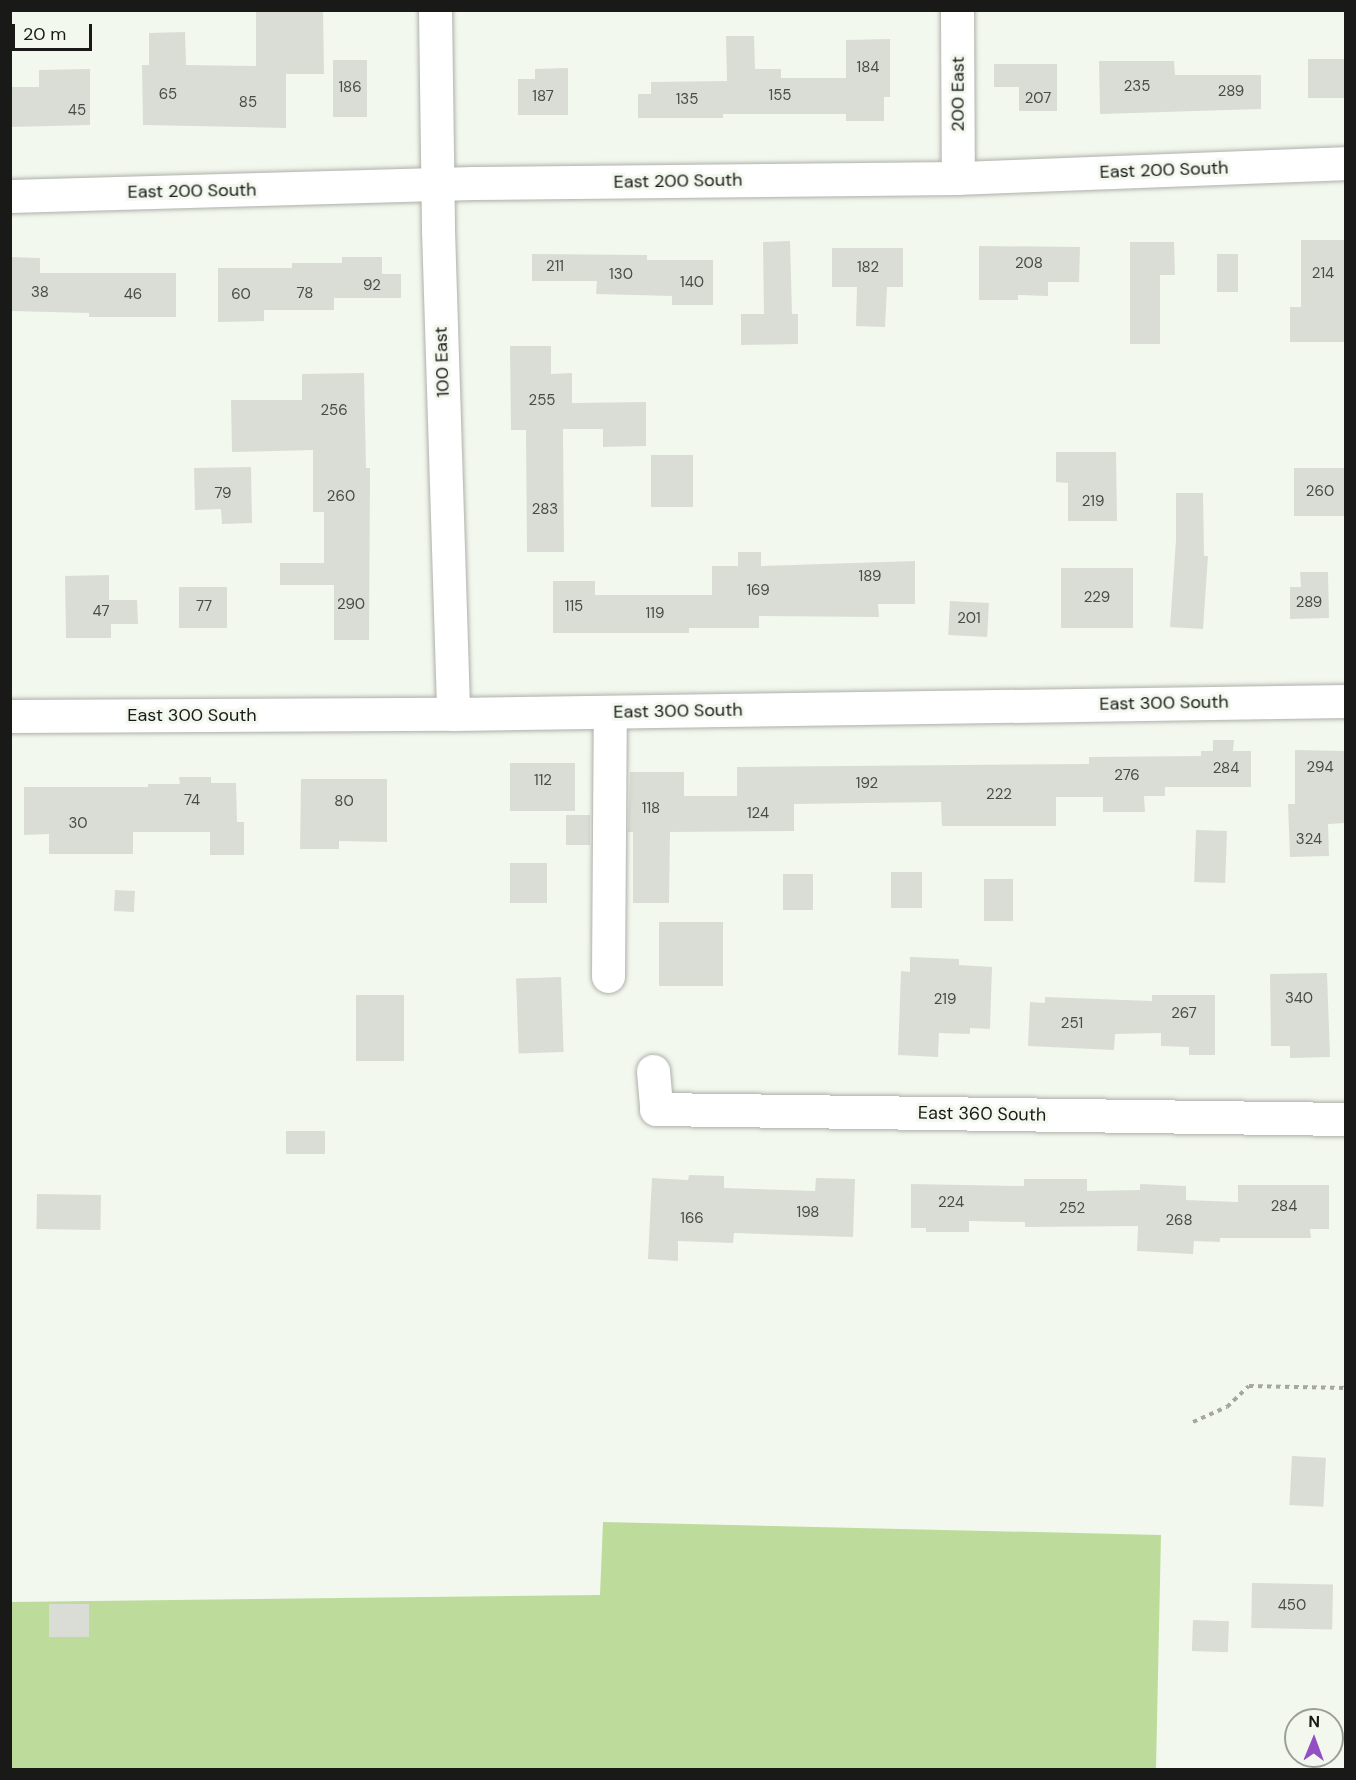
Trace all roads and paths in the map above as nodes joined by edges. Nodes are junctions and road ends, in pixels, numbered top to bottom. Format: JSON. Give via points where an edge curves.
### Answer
{"nodes":[{"id":1,"x":435,"y":10,"type":"edge"},
{"id":2,"x":957,"y":10,"type":"edge"},
{"id":3,"x":1346,"y":163,"type":"edge"},
{"id":4,"x":958,"y":178,"type":"junction"},
{"id":5,"x":438,"y":185,"type":"junction"},
{"id":6,"x":10,"y":196,"type":"edge"},
{"id":7,"x":1346,"y":701,"type":"edge"},
{"id":8,"x":610,"y":712,"type":"junction"},
{"id":9,"x":453,"y":714,"type":"junction"},
{"id":10,"x":10,"y":716,"type":"edge"},
{"id":11,"x":608,"y":976,"type":"dead end"},
{"id":12,"x":653,"y":1071,"type":"dead end"},
{"id":13,"x":1346,"y":1119,"type":"edge"},
{"id":14,"x":1346,"y":1388,"type":"edge"},
{"id":15,"x":1193,"y":1422,"type":"dead end"}],
"edges":[{"from":1,"to":5,"type":"street","name":"100 East"},
{"from":2,"to":4,"type":"street","name":"200 East"},
{"from":3,"to":4,"type":"street","name":"East 200 South"},
{"from":4,"to":5,"type":"street","name":"East 200 South"},
{"from":5,"to":6,"type":"street","name":"East 200 South"},
{"from":5,"to":9,"type":"street","name":"100 East"},
{"from":7,"to":8,"type":"street","name":"East 300 South"},
{"from":8,"to":9,"type":"street","name":"East 300 South"},
{"from":8,"to":11,"type":"street"},
{"from":9,"to":10,"type":"street","name":"East 300 South"},
{"from":12,"to":13,"type":"street","name":"East 360 South","via":[[656,1109]]},
{"from":14,"to":15,"type":"path","via":[[1249,1386],[1227,1407]]}]}
